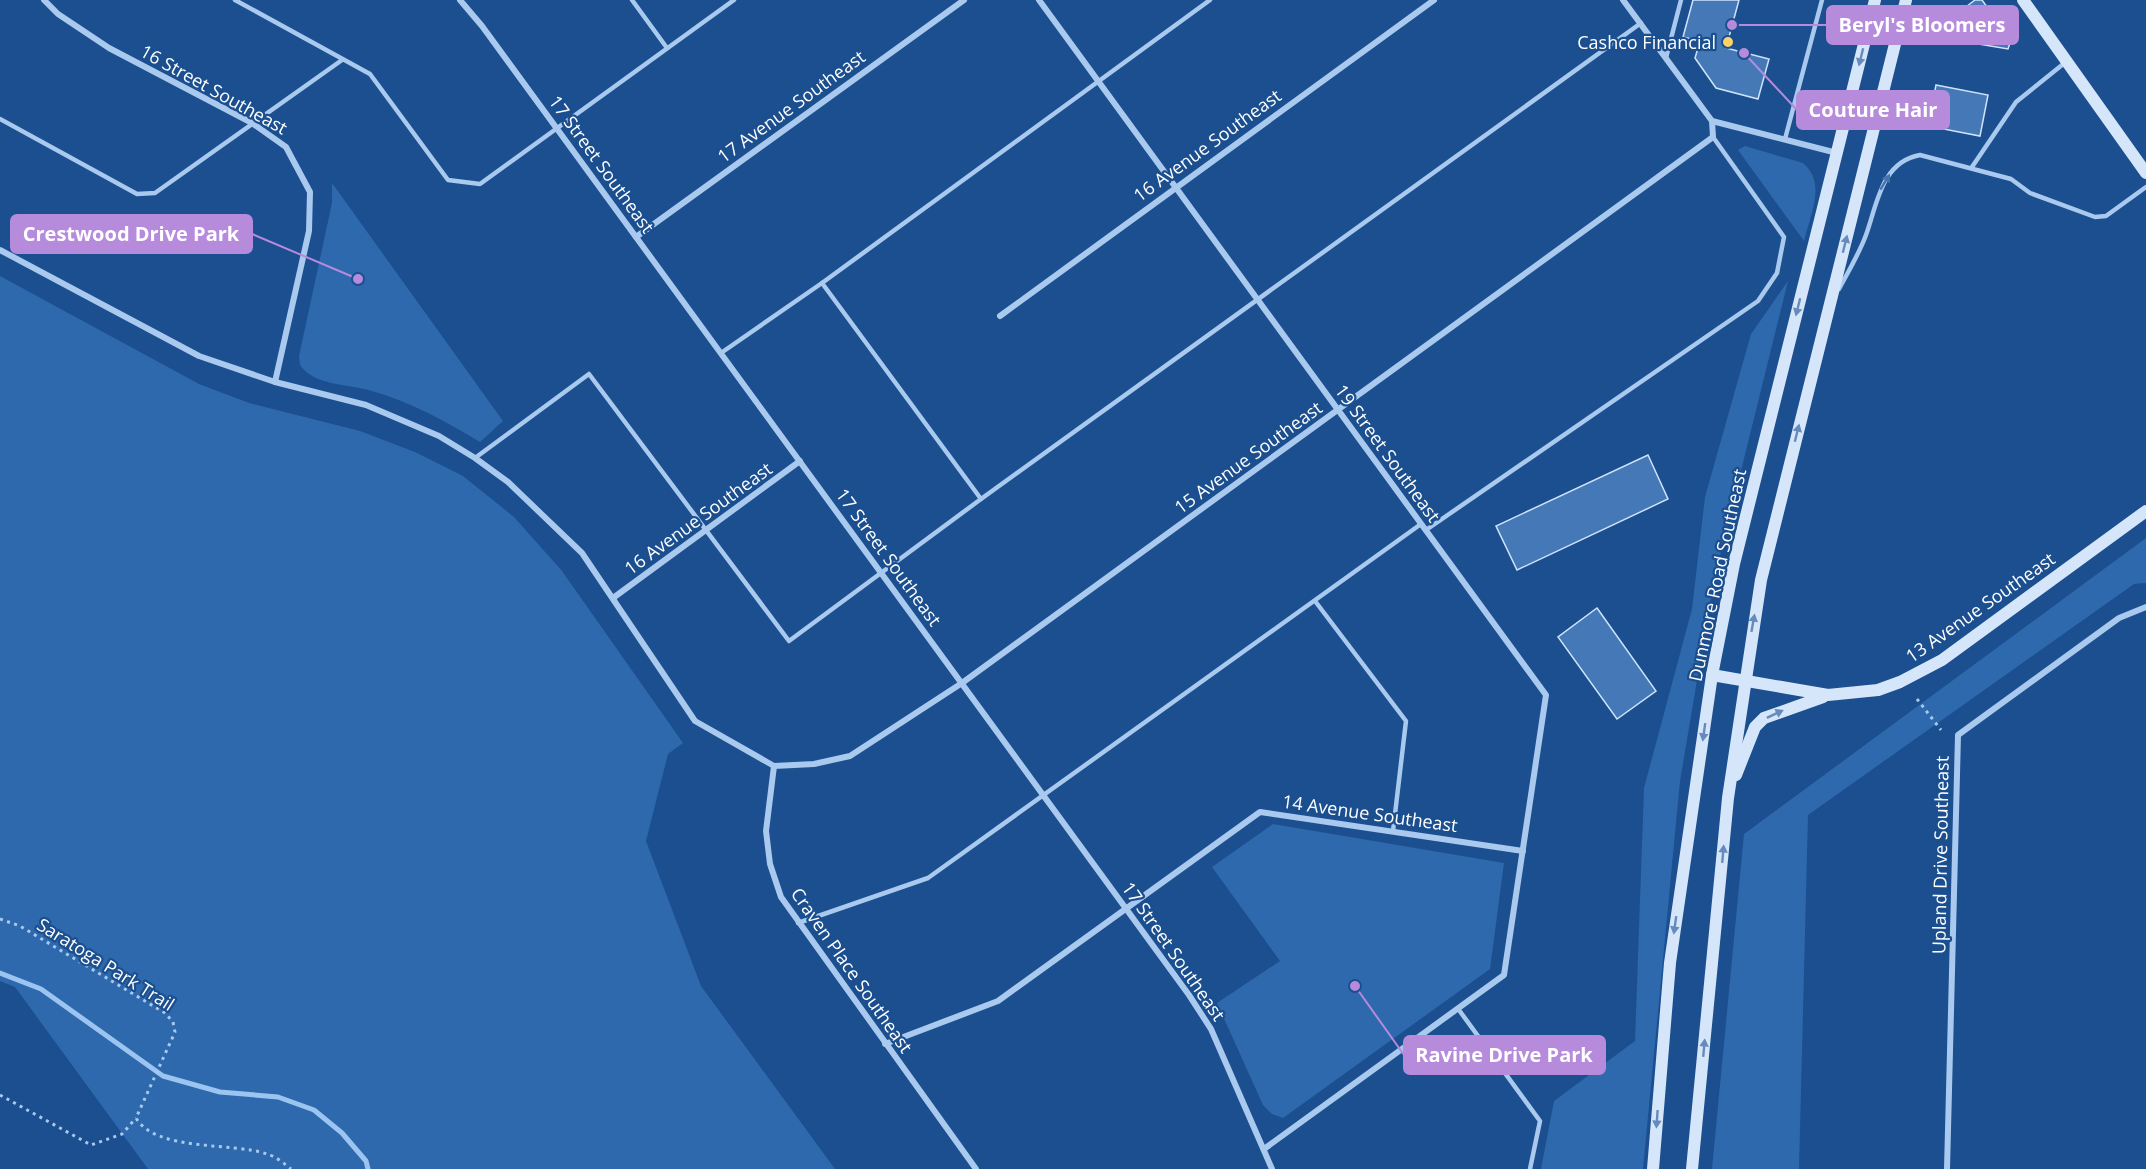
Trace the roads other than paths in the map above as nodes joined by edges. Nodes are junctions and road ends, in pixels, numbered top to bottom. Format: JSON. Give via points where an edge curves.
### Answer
{"nodes":[{"id":1,"x":44,"y":0,"type":"edge"},
{"id":2,"x":235,"y":0,"type":"edge"},
{"id":3,"x":460,"y":0,"type":"edge"},
{"id":4,"x":633,"y":0,"type":"edge"},
{"id":5,"x":734,"y":0,"type":"edge"},
{"id":6,"x":964,"y":0,"type":"edge"},
{"id":7,"x":1039,"y":0,"type":"edge"},
{"id":8,"x":1210,"y":0,"type":"edge"},
{"id":9,"x":1434,"y":0,"type":"edge"},
{"id":10,"x":1623,"y":0,"type":"edge"},
{"id":11,"x":1681,"y":0,"type":"edge"},
{"id":12,"x":1822,"y":0,"type":"edge"},
{"id":13,"x":1875,"y":0,"type":"edge"},
{"id":14,"x":1906,"y":0,"type":"edge"},
{"id":15,"x":2023,"y":0,"type":"edge"},
{"id":16,"x":1641,"y":23,"type":"junction"},
{"id":17,"x":667,"y":48,"type":"junction"},
{"id":18,"x":1666,"y":58,"type":"junction"},
{"id":19,"x":342,"y":60,"type":"junction"},
{"id":20,"x":2067,"y":61,"type":"junction"},
{"id":21,"x":1097,"y":80,"type":"junction"},
{"id":22,"x":0,"y":119,"type":"edge"},
{"id":23,"x":1712,"y":122,"type":"junction"},
{"id":24,"x":252,"y":123,"type":"junction"},
{"id":25,"x":557,"y":128,"type":"junction"},
{"id":26,"x":1713,"y":137,"type":"junction"},
{"id":27,"x":1785,"y":139,"type":"junction"},
{"id":28,"x":1837,"y":153,"type":"junction"},
{"id":29,"x":1972,"y":168,"type":"junction"},
{"id":30,"x":2146,"y":173,"type":"edge"},
{"id":31,"x":1175,"y":186,"type":"junction"},
{"id":32,"x":2146,"y":187,"type":"edge"},
{"id":33,"x":636,"y":237,"type":"junction"},
{"id":34,"x":0,"y":250,"type":"edge"},
{"id":35,"x":822,"y":283,"type":"junction"},
{"id":36,"x":1258,"y":301,"type":"junction"},
{"id":37,"x":1828,"y":312,"type":"junction"},
{"id":38,"x":999,"y":316,"type":"dead end"},
{"id":39,"x":721,"y":353,"type":"junction"},
{"id":40,"x":275,"y":382,"type":"junction"},
{"id":41,"x":1338,"y":410,"type":"junction"},
{"id":42,"x":475,"y":458,"type":"junction"},
{"id":43,"x":800,"y":461,"type":"junction"},
{"id":44,"x":981,"y":499,"type":"junction"},
{"id":45,"x":2146,"y":511,"type":"edge"},
{"id":46,"x":1421,"y":524,"type":"junction"},
{"id":47,"x":706,"y":530,"type":"junction"},
{"id":48,"x":1426,"y":530,"type":"junction"},
{"id":49,"x":881,"y":573,"type":"junction"},
{"id":50,"x":613,"y":598,"type":"junction"},
{"id":51,"x":1315,"y":601,"type":"junction"},
{"id":52,"x":2146,"y":607,"type":"edge"},
{"id":53,"x":1712,"y":675,"type":"junction"},
{"id":54,"x":1743,"y":681,"type":"junction"},
{"id":55,"x":962,"y":683,"type":"junction"},
{"id":56,"x":1828,"y":695,"type":"junction"},
{"id":57,"x":774,"y":766,"type":"junction"},
{"id":58,"x":1044,"y":795,"type":"junction"},
{"id":59,"x":1728,"y":798,"type":"junction"},
{"id":60,"x":1393,"y":831,"type":"junction"},
{"id":61,"x":1522,"y":851,"type":"junction"},
{"id":62,"x":1127,"y":909,"type":"junction"},
{"id":63,"x":798,"y":923,"type":"junction"},
{"id":64,"x":1459,"y":1010,"type":"junction"},
{"id":65,"x":885,"y":1044,"type":"junction"},
{"id":66,"x":1264,"y":1149,"type":"junction"},
{"id":67,"x":976,"y":1169,"type":"edge"},
{"id":68,"x":1272,"y":1169,"type":"edge"},
{"id":69,"x":1530,"y":1169,"type":"edge"},
{"id":70,"x":1653,"y":1169,"type":"edge"},
{"id":71,"x":1692,"y":1169,"type":"edge"},
{"id":72,"x":1947,"y":1169,"type":"edge"}],
"edges":[{"from":1,"to":24,"type":"street","name":"16 Street Southeast","via":[[109,48]]},
{"from":2,"to":19,"type":"lane"},
{"from":3,"to":25,"type":"street","name":"17 Street Southeast"},
{"from":4,"to":17,"type":"lane"},
{"from":5,"to":17,"type":"lane"},
{"from":6,"to":33,"type":"street","name":"17 Avenue Southeast"},
{"from":7,"to":21,"type":"street","name":"19 Street Southeast"},
{"from":8,"to":21,"type":"lane"},
{"from":9,"to":31,"type":"street","name":"16 Avenue Southeast"},
{"from":10,"to":16,"type":"street"},
{"from":11,"to":18,"type":"lane"},
{"from":12,"to":27,"type":"lane"},
{"from":13,"to":28,"type":"main road","name":"Dunmore Road Southeast","one_way":true},
{"from":37,"to":14,"type":"main road","one_way":true},
{"from":15,"to":20,"type":"main road"},
{"from":16,"to":18,"type":"street"},
{"from":16,"to":36,"type":"lane"},
{"from":17,"to":25,"type":"lane"},
{"from":18,"to":23,"type":"street"},
{"from":19,"to":24,"type":"lane"},
{"from":19,"to":25,"type":"lane","via":[[370,74],[448,180],[480,184]]},
{"from":20,"to":29,"type":"lane","via":[[2016,102]]},
{"from":20,"to":30,"type":"main road"},
{"from":21,"to":31,"type":"street","name":"19 Street Southeast"},
{"from":21,"to":35,"type":"lane"},
{"from":22,"to":24,"type":"lane","via":[[137,194],[154,193]]},
{"from":23,"to":26,"type":"street"},
{"from":23,"to":27,"type":"street"},
{"from":24,"to":40,"type":"street","name":"16 Street Southeast","via":[[286,147],[310,192],[309,231]]},
{"from":25,"to":33,"type":"street","name":"17 Street Southeast"},
{"from":26,"to":41,"type":"street","name":"15 Avenue Southeast"},
{"from":26,"to":48,"type":"lane","via":[[1784,237],[1777,273],[1758,301]]},
{"from":27,"to":28,"type":"street"},
{"from":28,"to":53,"type":"main road","name":"Dunmore Road Southeast","one_way":true,"via":[[1734,564]]},
{"from":29,"to":32,"type":"lane","via":[[2011,179],[2030,193],[2096,217],[2106,216]]},
{"from":37,"to":29,"type":"lane","one_way":true,"via":[[1865,237],[1884,181],[1903,162],[1920,155]]},
{"from":31,"to":36,"type":"street","name":"19 Street Southeast"},
{"from":31,"to":38,"type":"street","name":"16 Avenue Southeast"},
{"from":33,"to":39,"type":"street","name":"17 Street Southeast"},
{"from":34,"to":40,"type":"street","via":[[199,356]]},
{"from":35,"to":39,"type":"lane"},
{"from":35,"to":44,"type":"lane"},
{"from":36,"to":41,"type":"street","name":"19 Street Southeast"},
{"from":36,"to":44,"type":"lane"},
{"from":54,"to":37,"type":"main road","one_way":true,"via":[[1761,580]]},
{"from":39,"to":43,"type":"street","name":"17 Street Southeast"},
{"from":40,"to":42,"type":"street","via":[[366,405],[439,436]]},
{"from":41,"to":46,"type":"street","name":"19 Street Southeast"},
{"from":41,"to":55,"type":"street","name":"15 Avenue Southeast"},
{"from":42,"to":47,"type":"lane","via":[[589,374]]},
{"from":42,"to":50,"type":"street","via":[[508,482],[582,553]]},
{"from":43,"to":47,"type":"street","name":"16 Avenue Southeast"},
{"from":43,"to":49,"type":"street","name":"17 Street Southeast"},
{"from":44,"to":49,"type":"lane"},
{"from":45,"to":56,"type":"main road","name":"13 Avenue Southeast","via":[[1921,672],[1878,690]]},
{"from":46,"to":48,"type":"street","name":"19 Street Southeast"},
{"from":46,"to":51,"type":"lane"},
{"from":47,"to":49,"type":"lane","via":[[789,641]]},
{"from":47,"to":50,"type":"street","name":"16 Avenue Southeast"},
{"from":48,"to":61,"type":"street","name":"19 Street Southeast","via":[[1546,695]]},
{"from":49,"to":55,"type":"street","name":"17 Street Southeast"},
{"from":50,"to":57,"type":"street","via":[[695,721]]},
{"from":51,"to":58,"type":"lane"},
{"from":51,"to":60,"type":"lane","via":[[1406,721]]},
{"from":52,"to":72,"type":"street","name":"Upland Drive Southeast","via":[[2119,618],[1958,735]]},
{"from":53,"to":54,"type":"main road","name":"13 Avenue Southeast"},
{"from":53,"to":70,"type":"main road","name":"Dunmore Road Southeast","one_way":true,"via":[[1670,963]]},
{"from":54,"to":56,"type":"main road","name":"13 Avenue Southeast"},
{"from":54,"to":59,"type":"main road"},
{"from":55,"to":57,"type":"street","name":"15 Avenue Southeast","via":[[850,756],[814,764]]},
{"from":55,"to":58,"type":"street","name":"17 Street Southeast"},
{"from":59,"to":56,"type":"main road","one_way":true,"via":[[1755,727],[1775,712]]},
{"from":57,"to":63,"type":"street","name":"Craven Place Southeast","via":[[766,831],[770,864],[781,897]]},
{"from":58,"to":62,"type":"street","name":"17 Street Southeast"},
{"from":58,"to":63,"type":"lane","via":[[928,878]]},
{"from":71,"to":59,"type":"main road","one_way":true},
{"from":60,"to":61,"type":"street","name":"14 Avenue Southeast"},
{"from":60,"to":62,"type":"street","name":"14 Avenue Southeast","via":[[1260,812]]},
{"from":61,"to":64,"type":"street","name":"19 Street Southeast","via":[[1504,975]]},
{"from":62,"to":65,"type":"street","name":"14 Avenue Southeast","via":[[998,1001]]},
{"from":62,"to":66,"type":"street","name":"17 Street Southeast","via":[[1211,1029]]},
{"from":63,"to":65,"type":"street","name":"Craven Place Southeast"},
{"from":64,"to":66,"type":"street"},
{"from":64,"to":69,"type":"lane","via":[[1540,1120]]},
{"from":65,"to":67,"type":"street","name":"Craven Place Southeast"},
{"from":66,"to":68,"type":"street","name":"17 Street Southeast"}]}
